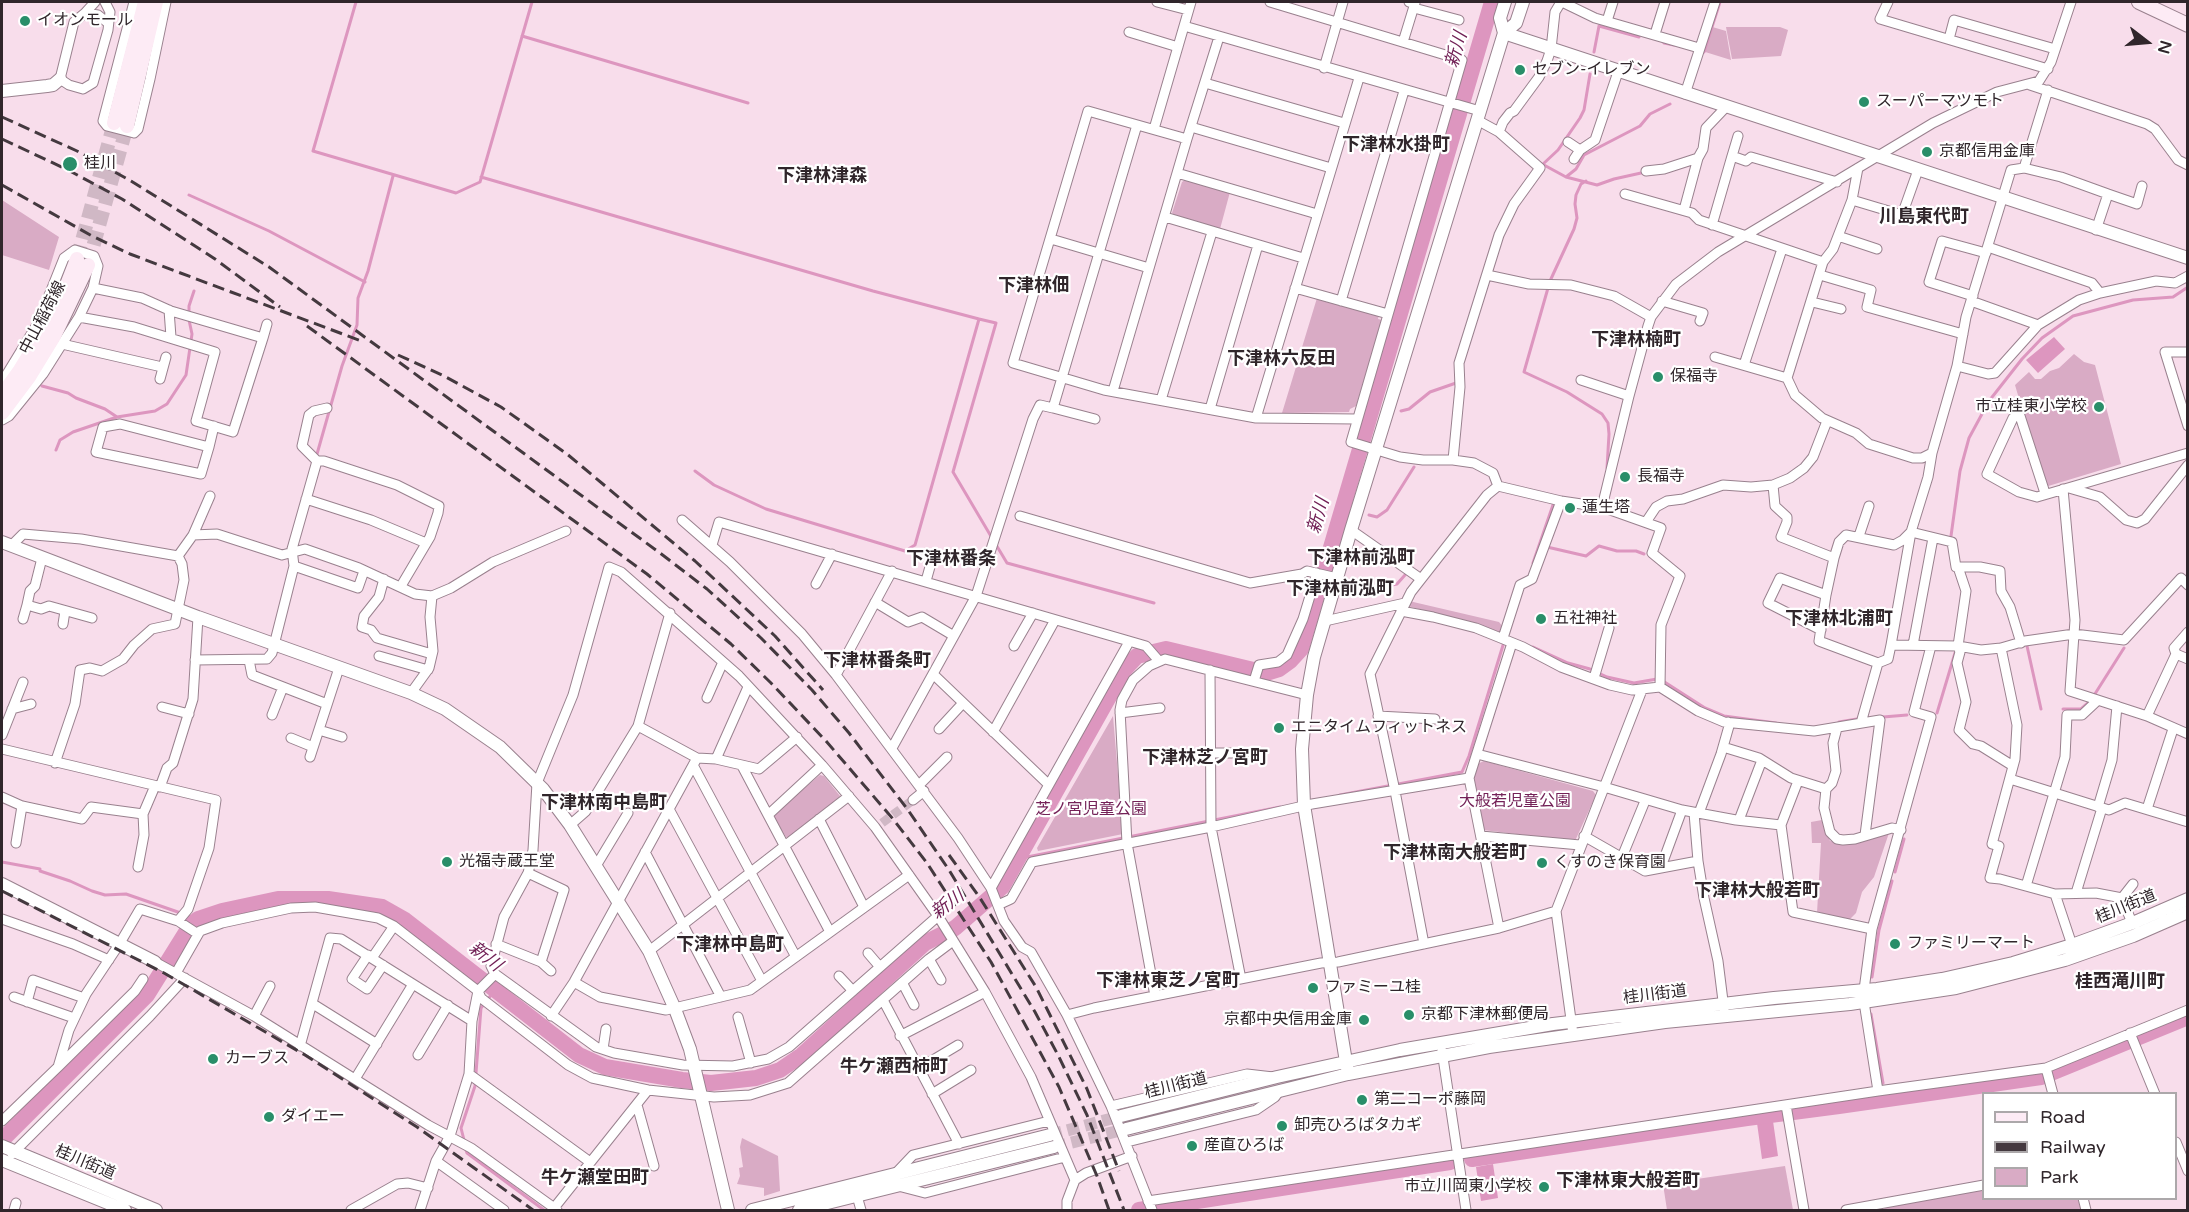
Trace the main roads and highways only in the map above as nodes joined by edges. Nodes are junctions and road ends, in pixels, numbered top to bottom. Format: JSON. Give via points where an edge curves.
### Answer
{"nodes":[{"id":1,"x":145,"y":2,"type":"edge"},
{"id":2,"x":156,"y":2,"type":"edge"},
{"id":3,"x":2139,"y":2,"type":"edge"},
{"id":4,"x":2187,"y":25,"type":"edge"},
{"id":5,"x":2,"y":395,"type":"edge"},
{"id":6,"x":2,"y":413,"type":"edge"}],
"edges":[{"from":1,"to":2,"type":"main road","via":[[120,124]]},
{"from":3,"to":4,"type":"main road"},
{"from":5,"to":6,"type":"main road","name":"中山稲荷線","via":[[82,262],[54,336]]}]}
